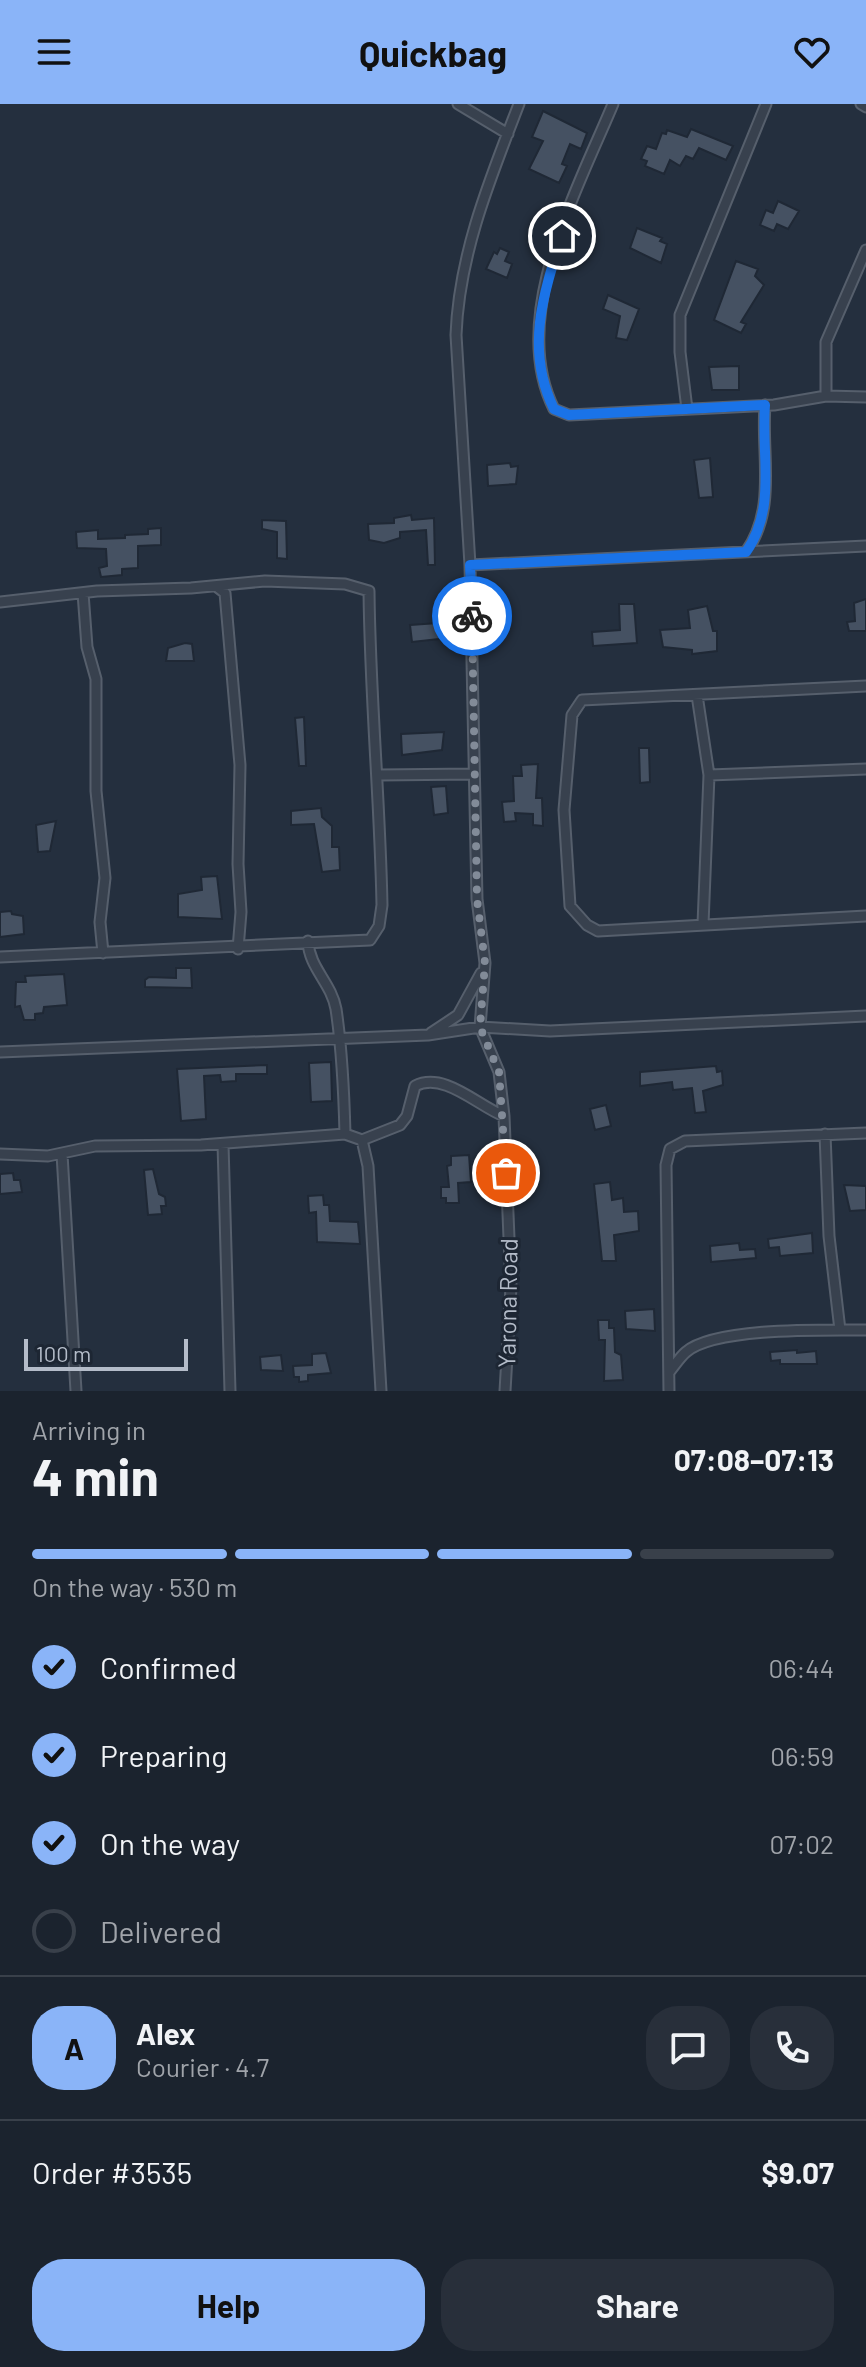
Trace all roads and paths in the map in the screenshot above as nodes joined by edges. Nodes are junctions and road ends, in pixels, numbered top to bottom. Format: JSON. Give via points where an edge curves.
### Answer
{"nodes":[{"id":1,"x":458,"y":104,"type":"edge"},
{"id":2,"x":519,"y":104,"type":"edge"},
{"id":3,"x":613,"y":104,"type":"edge"},
{"id":4,"x":766,"y":104,"type":"edge"},
{"id":5,"x":861,"y":104,"type":"edge"},
{"id":6,"x":866,"y":107,"type":"edge"},
{"id":7,"x":508,"y":134,"type":"junction"},
{"id":8,"x":866,"y":250,"type":"edge"},
{"id":9,"x":826,"y":396,"type":"junction"},
{"id":10,"x":866,"y":397,"type":"edge"},
{"id":11,"x":765,"y":405,"type":"junction"},
{"id":12,"x":687,"y":409,"type":"junction"},
{"id":13,"x":866,"y":546,"type":"edge"},
{"id":14,"x":746,"y":552,"type":"junction"},
{"id":15,"x":470,"y":565,"type":"junction"},
{"id":16,"x":216,"y":586,"type":"junction"},
{"id":17,"x":83,"y":593,"type":"junction"},
{"id":18,"x":0,"y":602,"type":"edge"},
{"id":19,"x":866,"y":686,"type":"edge"},
{"id":20,"x":697,"y":695,"type":"junction"},
{"id":21,"x":866,"y":769,"type":"edge"},
{"id":22,"x":473,"y":774,"type":"junction"},
{"id":23,"x":379,"y":775,"type":"junction"},
{"id":24,"x":709,"y":775,"type":"junction"},
{"id":25,"x":866,"y":916,"type":"edge"},
{"id":26,"x":703,"y":924,"type":"junction"},
{"id":27,"x":308,"y":941,"type":"junction"},
{"id":28,"x":238,"y":949,"type":"junction"},
{"id":29,"x":103,"y":953,"type":"junction"},
{"id":30,"x":0,"y":957,"type":"edge"},
{"id":31,"x":485,"y":963,"type":"junction"},
{"id":32,"x":866,"y":1016,"type":"edge"},
{"id":33,"x":480,"y":1027,"type":"junction"},
{"id":34,"x":428,"y":1035,"type":"junction"},
{"id":35,"x":337,"y":1038,"type":"junction"},
{"id":36,"x":0,"y":1052,"type":"edge"},
{"id":37,"x":504,"y":1116,"type":"junction"},
{"id":38,"x":866,"y":1133,"type":"edge"},
{"id":39,"x":345,"y":1134,"type":"junction"},
{"id":40,"x":825,"y":1134,"type":"junction"},
{"id":41,"x":362,"y":1140,"type":"junction"},
{"id":42,"x":223,"y":1144,"type":"junction"},
{"id":43,"x":0,"y":1154,"type":"edge"},
{"id":44,"x":62,"y":1154,"type":"junction"},
{"id":45,"x":840,"y":1330,"type":"junction"},
{"id":46,"x":866,"y":1330,"type":"edge"},
{"id":47,"x":670,"y":1371,"type":"junction"},
{"id":48,"x":76,"y":1391,"type":"edge"},
{"id":49,"x":230,"y":1391,"type":"edge"},
{"id":50,"x":381,"y":1391,"type":"edge"},
{"id":51,"x":505,"y":1391,"type":"edge"},
{"id":52,"x":669,"y":1391,"type":"edge"}],
"edges":[{"from":1,"to":7,"type":"street"},
{"from":2,"to":7,"type":"street"},
{"from":3,"to":12,"type":"street","via":[[575,195],[539,307],[545,391],[554,409],[569,415]]},
{"from":4,"to":12,"type":"street","via":[[680,315]]},
{"from":5,"to":6,"type":"street"},
{"from":7,"to":15,"type":"street","via":[[469,240],[457,304]]},
{"from":8,"to":9,"type":"street","via":[[826,342]]},
{"from":9,"to":10,"type":"street"},
{"from":9,"to":11,"type":"street"},
{"from":11,"to":12,"type":"street"},
{"from":11,"to":14,"type":"street","via":[[763,519]]},
{"from":13,"to":14,"type":"street"},
{"from":14,"to":15,"type":"street"},
{"from":15,"to":22,"type":"street"},
{"from":16,"to":17,"type":"street"},
{"from":16,"to":23,"type":"street","via":[[265,581],[345,584],[369,591],[370,698]]},
{"from":16,"to":28,"type":"street","via":[[225,593],[228,610],[240,765]]},
{"from":17,"to":18,"type":"street"},
{"from":17,"to":29,"type":"street","via":[[87,647],[96,679]]},
{"from":19,"to":20,"type":"street"},
{"from":20,"to":24,"type":"street"},
{"from":20,"to":26,"type":"street","via":[[582,700],[572,715],[564,810],[570,906],[587,925],[598,931]]},
{"from":21,"to":24,"type":"street"},
{"from":22,"to":23,"type":"street"},
{"from":22,"to":31,"type":"street"},
{"from":23,"to":27,"type":"street","via":[[382,905],[377,931],[370,940]]},
{"from":24,"to":26,"type":"street"},
{"from":25,"to":26,"type":"street"},
{"from":27,"to":28,"type":"street"},
{"from":27,"to":35,"type":"street","via":[[309,957],[336,1007]]},
{"from":28,"to":29,"type":"street"},
{"from":29,"to":30,"type":"street"},
{"from":31,"to":33,"type":"street"},
{"from":31,"to":34,"type":"street","via":[[458,1015]]},
{"from":32,"to":33,"type":"street","via":[[550,1031]]},
{"from":33,"to":34,"type":"street"},
{"from":33,"to":37,"type":"street","name":"Yarona Road","via":[[499,1072]]},
{"from":34,"to":35,"type":"street"},
{"from":35,"to":36,"type":"street"},
{"from":35,"to":39,"type":"street"},
{"from":37,"to":41,"type":"street","via":[[436,1082],[422,1082],[415,1086],[400,1125]]},
{"from":37,"to":51,"type":"street","name":"Yarona Road","via":[[511,1287]]},
{"from":38,"to":40,"type":"street"},
{"from":39,"to":41,"type":"street"},
{"from":39,"to":42,"type":"street"},
{"from":40,"to":45,"type":"street"},
{"from":40,"to":47,"type":"street","via":[[685,1141],[670,1149]]},
{"from":41,"to":50,"type":"street","via":[[373,1220]]},
{"from":42,"to":44,"type":"street","via":[[95,1146]]},
{"from":42,"to":49,"type":"street"},
{"from":43,"to":44,"type":"street"},
{"from":44,"to":48,"type":"street"},
{"from":45,"to":46,"type":"street"},
{"from":45,"to":47,"type":"street","via":[[741,1334],[687,1351]]},
{"from":47,"to":52,"type":"street"}]}
